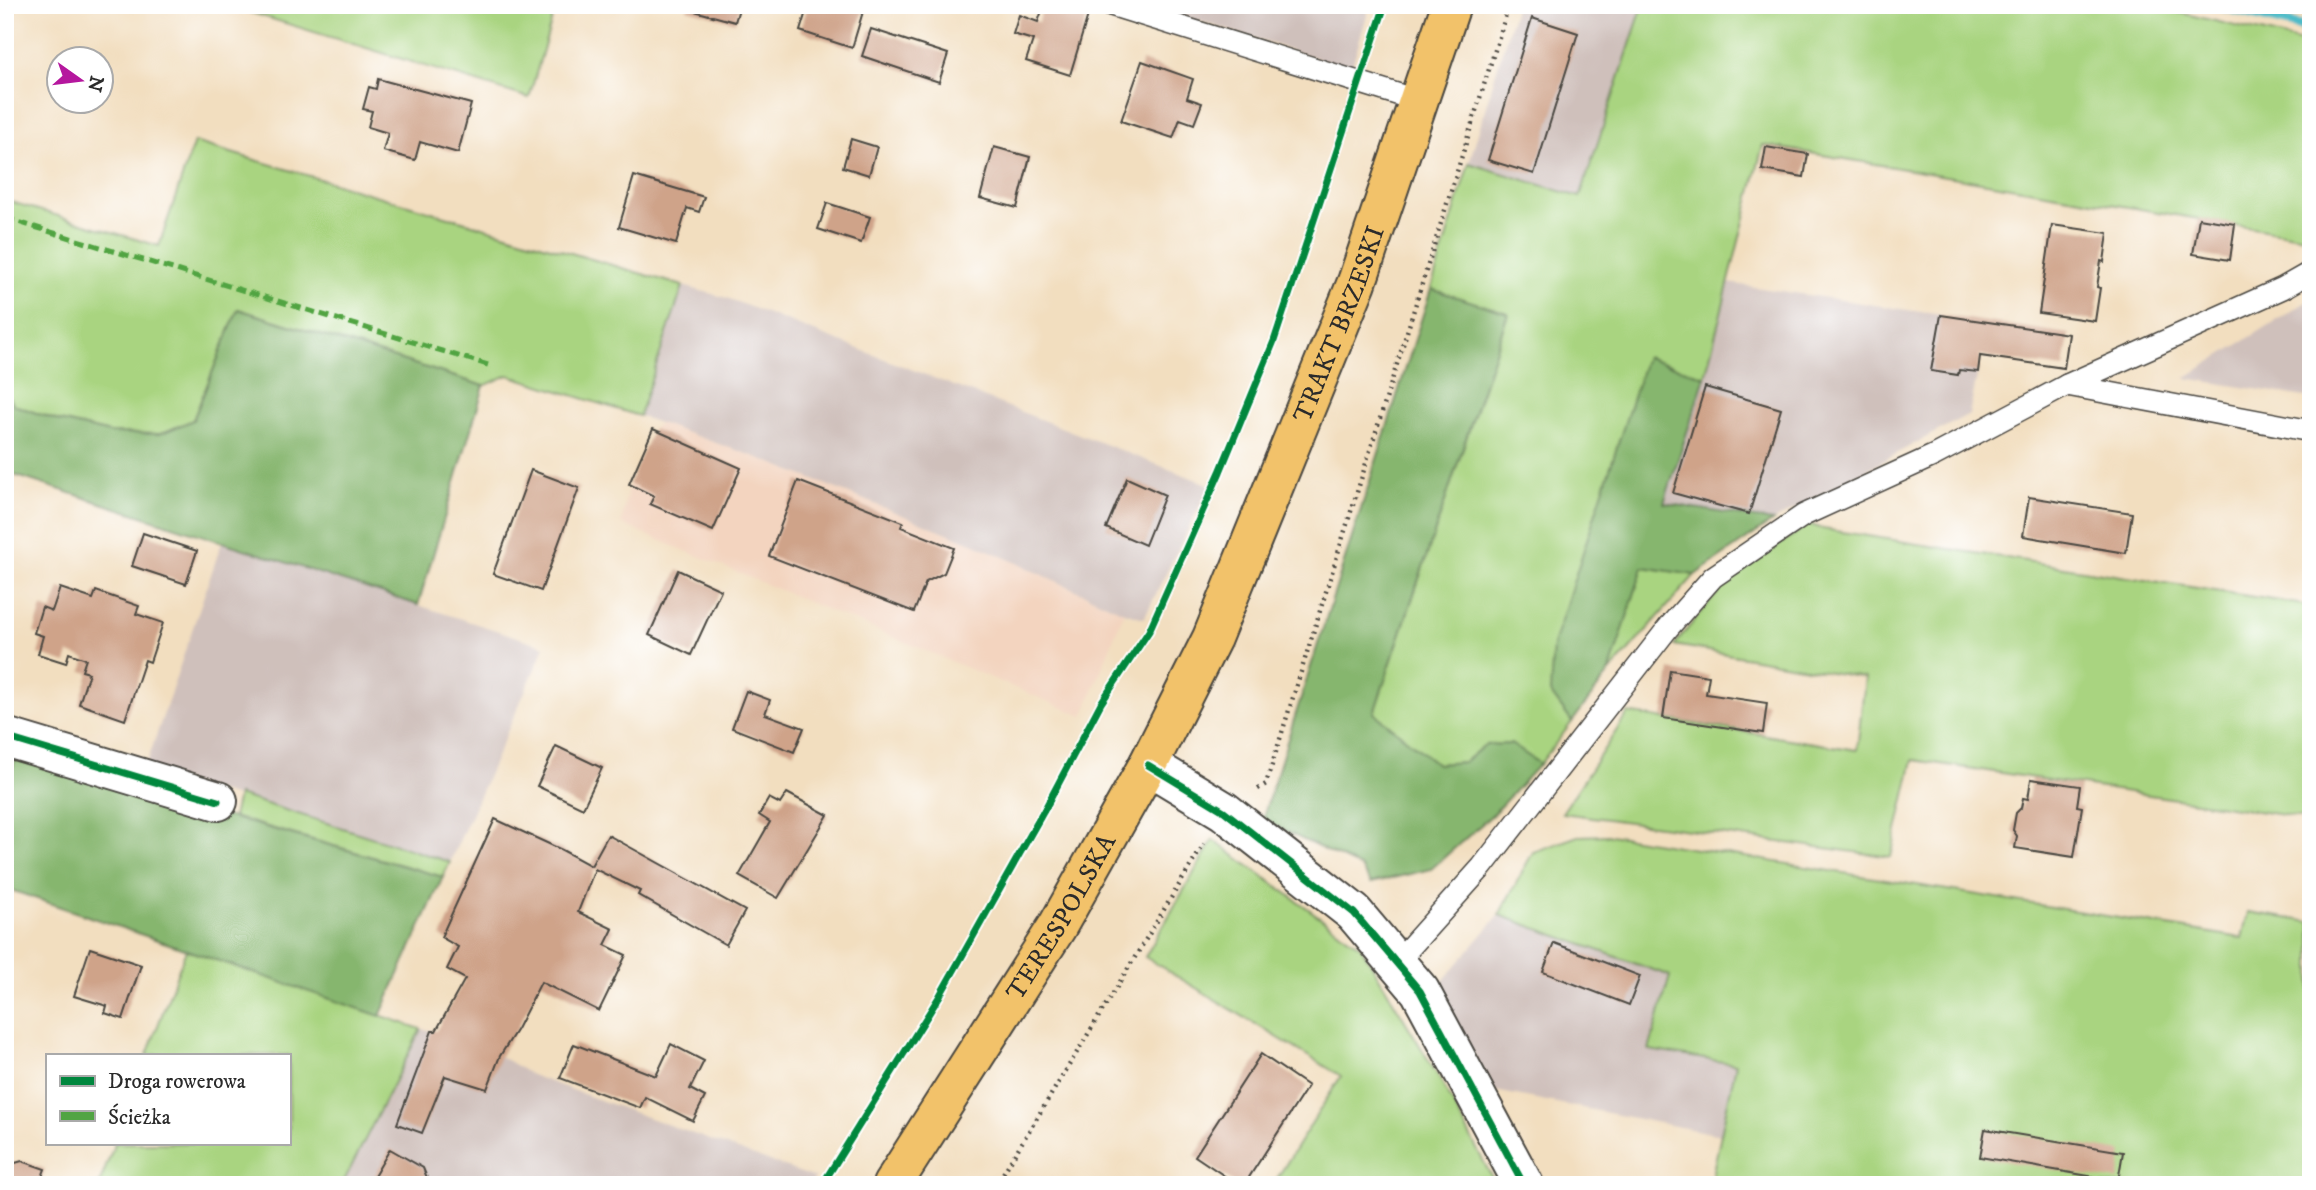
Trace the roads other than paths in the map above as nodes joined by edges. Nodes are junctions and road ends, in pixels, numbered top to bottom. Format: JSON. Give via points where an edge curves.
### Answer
{"nodes":[{"id":1,"x":1111,"y":5,"type":"edge"},
{"id":2,"x":1451,"y":5,"type":"edge"},
{"id":3,"x":1419,"y":101,"type":"junction"},
{"id":4,"x":2311,"y":272,"type":"edge"},
{"id":5,"x":2067,"y":385,"type":"junction"},
{"id":6,"x":2311,"y":431,"type":"edge"},
{"id":7,"x":1212,"y":638,"type":"joint"},
{"id":8,"x":5,"y":737,"type":"edge"},
{"id":9,"x":1148,"y":765,"type":"junction"},
{"id":10,"x":218,"y":801,"type":"dead end"},
{"id":11,"x":1396,"y":963,"type":"junction"},
{"id":12,"x":892,"y":1185,"type":"edge"},
{"id":13,"x":1524,"y":1185,"type":"edge"}],
"edges":[{"from":1,"to":3,"type":"lane"},
{"from":2,"to":3,"type":"main road","name":"TRAKT BRZESKI"},
{"from":3,"to":7,"type":"main road","name":"TRAKT BRZESKI","via":[[1357,282]]},
{"from":4,"to":5,"type":"lane"},
{"from":5,"to":6,"type":"lane"},
{"from":5,"to":11,"type":"lane","via":[[1933,456],[1804,515],[1713,577],[1482,867]]},
{"from":7,"to":9,"type":"main road","name":"TERESPOLSKA"},
{"from":8,"to":10,"type":"street"},
{"from":9,"to":11,"type":"street","via":[[1224,811],[1354,913]]},
{"from":9,"to":12,"type":"main road","name":"TERESPOLSKA","via":[[1057,927]]},
{"from":11,"to":13,"type":"street","via":[[1420,991]]}]}
